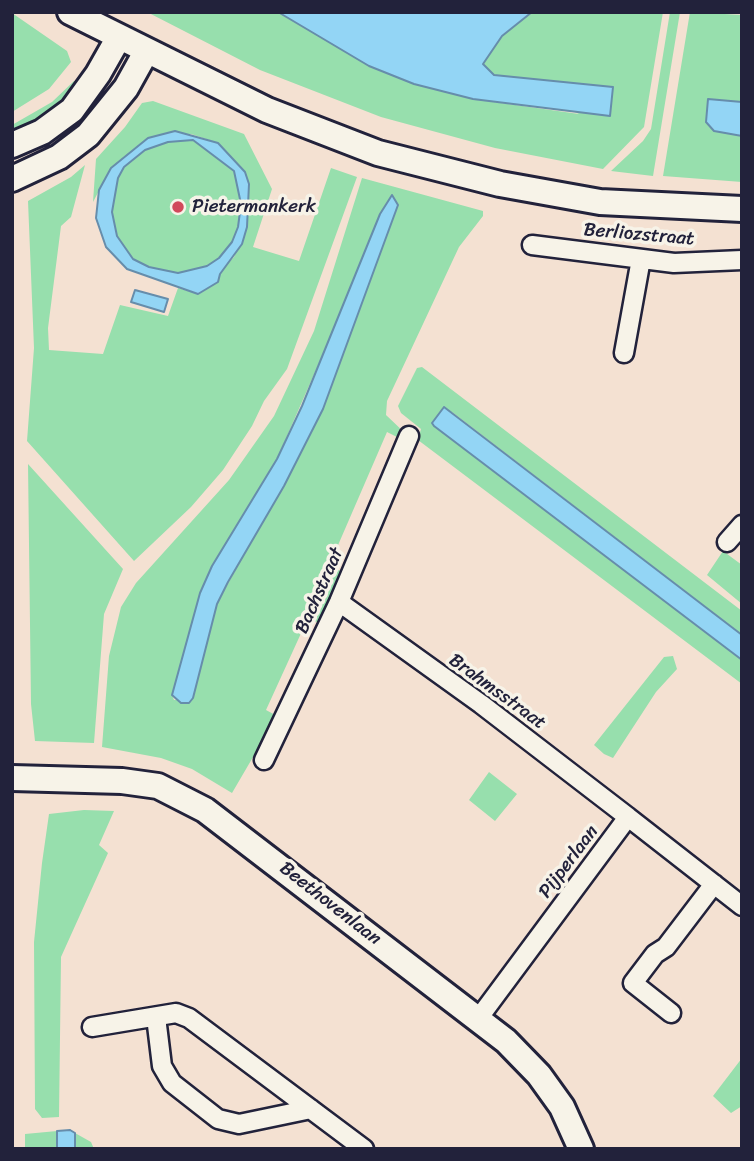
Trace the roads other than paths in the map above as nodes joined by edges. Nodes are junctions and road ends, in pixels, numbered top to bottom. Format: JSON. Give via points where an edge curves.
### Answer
{"nodes":[{"id":1,"x":70,"y":12,"type":"edge"},
{"id":2,"x":119,"y":37,"type":"junction"},
{"id":3,"x":146,"y":52,"type":"junction"},
{"id":4,"x":12,"y":145,"type":"edge"},
{"id":5,"x":12,"y":179,"type":"edge"},
{"id":6,"x":742,"y":209,"type":"edge"},
{"id":7,"x":532,"y":245,"type":"dead end"},
{"id":8,"x":641,"y":259,"type":"junction"},
{"id":9,"x":742,"y":260,"type":"edge"},
{"id":10,"x":624,"y":353,"type":"dead end"},
{"id":11,"x":409,"y":436,"type":"dead end"},
{"id":12,"x":742,"y":525,"type":"edge"},
{"id":13,"x":727,"y":542,"type":"dead end"},
{"id":14,"x":339,"y":602,"type":"junction"},
{"id":15,"x":264,"y":760,"type":"dead end"},
{"id":16,"x":12,"y":778,"type":"edge"},
{"id":17,"x":628,"y":817,"type":"junction"},
{"id":18,"x":714,"y":884,"type":"junction"},
{"id":19,"x":742,"y":906,"type":"edge"},
{"id":20,"x":671,"y":1013,"type":"dead end"},
{"id":21,"x":156,"y":1017,"type":"junction"},
{"id":22,"x":478,"y":1019,"type":"junction"},
{"id":23,"x":92,"y":1027,"type":"dead end"},
{"id":24,"x":311,"y":1109,"type":"junction"},
{"id":25,"x":364,"y":1149,"type":"edge"},
{"id":26,"x":581,"y":1149,"type":"edge"}],
"edges":[{"from":1,"to":2,"type":"street"},
{"from":2,"to":3,"type":"street"},
{"from":2,"to":4,"type":"street","via":[[72,110],[42,132]]},
{"from":3,"to":5,"type":"street","via":[[94,130],[59,157]]},
{"from":3,"to":6,"type":"street","via":[[318,131],[438,170],[600,202]]},
{"from":7,"to":8,"type":"street","name":"Berliozstraat"},
{"from":8,"to":9,"type":"street","name":"Berliozstraat","via":[[674,263]]},
{"from":8,"to":10,"type":"street"},
{"from":11,"to":14,"type":"street","name":"Bachstraat"},
{"from":12,"to":13,"type":"street"},
{"from":14,"to":15,"type":"street","name":"Bachstraat"},
{"from":14,"to":17,"type":"street","name":"Brahmsstraat"},
{"from":16,"to":22,"type":"street","name":"Beethovenlaan","via":[[134,783],[158,786],[186,798]]},
{"from":17,"to":18,"type":"street"},
{"from":17,"to":22,"type":"street","name":"Pijperlaan"},
{"from":18,"to":19,"type":"street"},
{"from":18,"to":20,"type":"street","via":[[633,983]]},
{"from":21,"to":23,"type":"street"},
{"from":21,"to":24,"type":"street","via":[[176,1013],[189,1018]]},
{"from":21,"to":24,"type":"street","via":[[162,1066],[172,1083],[218,1119],[239,1124]]},
{"from":22,"to":26,"type":"street","name":"Beethovenlaan","via":[[539,1075],[562,1107]]},
{"from":24,"to":25,"type":"street"}]}
